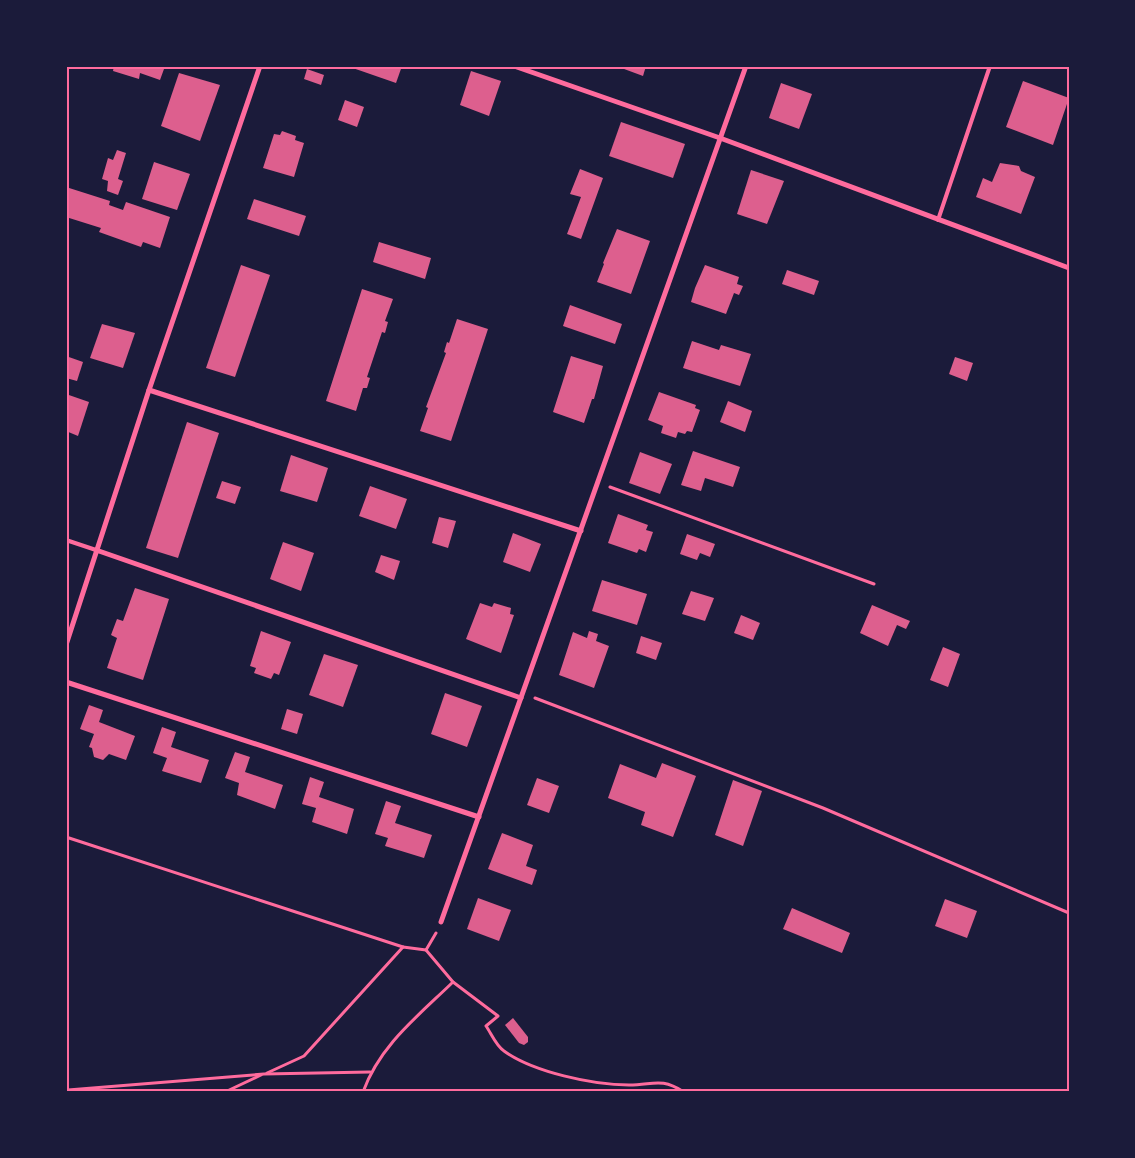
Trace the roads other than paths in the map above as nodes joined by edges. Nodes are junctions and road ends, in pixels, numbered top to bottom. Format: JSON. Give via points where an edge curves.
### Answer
{"nodes":[{"id":1,"x":260,"y":66,"type":"edge"},
{"id":2,"x":514,"y":66,"type":"edge"},
{"id":3,"x":746,"y":66,"type":"edge"},
{"id":4,"x":990,"y":66,"type":"edge"},
{"id":5,"x":720,"y":138,"type":"junction"},
{"id":6,"x":938,"y":220,"type":"junction"},
{"id":7,"x":1069,"y":268,"type":"edge"},
{"id":8,"x":149,"y":390,"type":"junction"},
{"id":9,"x":582,"y":531,"type":"junction"},
{"id":10,"x":66,"y":540,"type":"edge"},
{"id":11,"x":96,"y":550,"type":"junction"},
{"id":12,"x":66,"y":645,"type":"edge"},
{"id":13,"x":66,"y":682,"type":"edge"},
{"id":14,"x":522,"y":696,"type":"junction"},
{"id":15,"x":479,"y":817,"type":"junction"},
{"id":16,"x":441,"y":922,"type":"dead end"}],
"edges":[{"from":1,"to":8,"type":"street"},
{"from":2,"to":5,"type":"street"},
{"from":3,"to":5,"type":"street"},
{"from":4,"to":6,"type":"lane"},
{"from":5,"to":6,"type":"street"},
{"from":5,"to":9,"type":"street"},
{"from":6,"to":7,"type":"street"},
{"from":8,"to":9,"type":"street"},
{"from":8,"to":11,"type":"street"},
{"from":9,"to":14,"type":"street"},
{"from":10,"to":11,"type":"lane"},
{"from":11,"to":12,"type":"street"},
{"from":11,"to":14,"type":"street"},
{"from":13,"to":15,"type":"street"},
{"from":14,"to":15,"type":"street"},
{"from":15,"to":16,"type":"street"}]}
